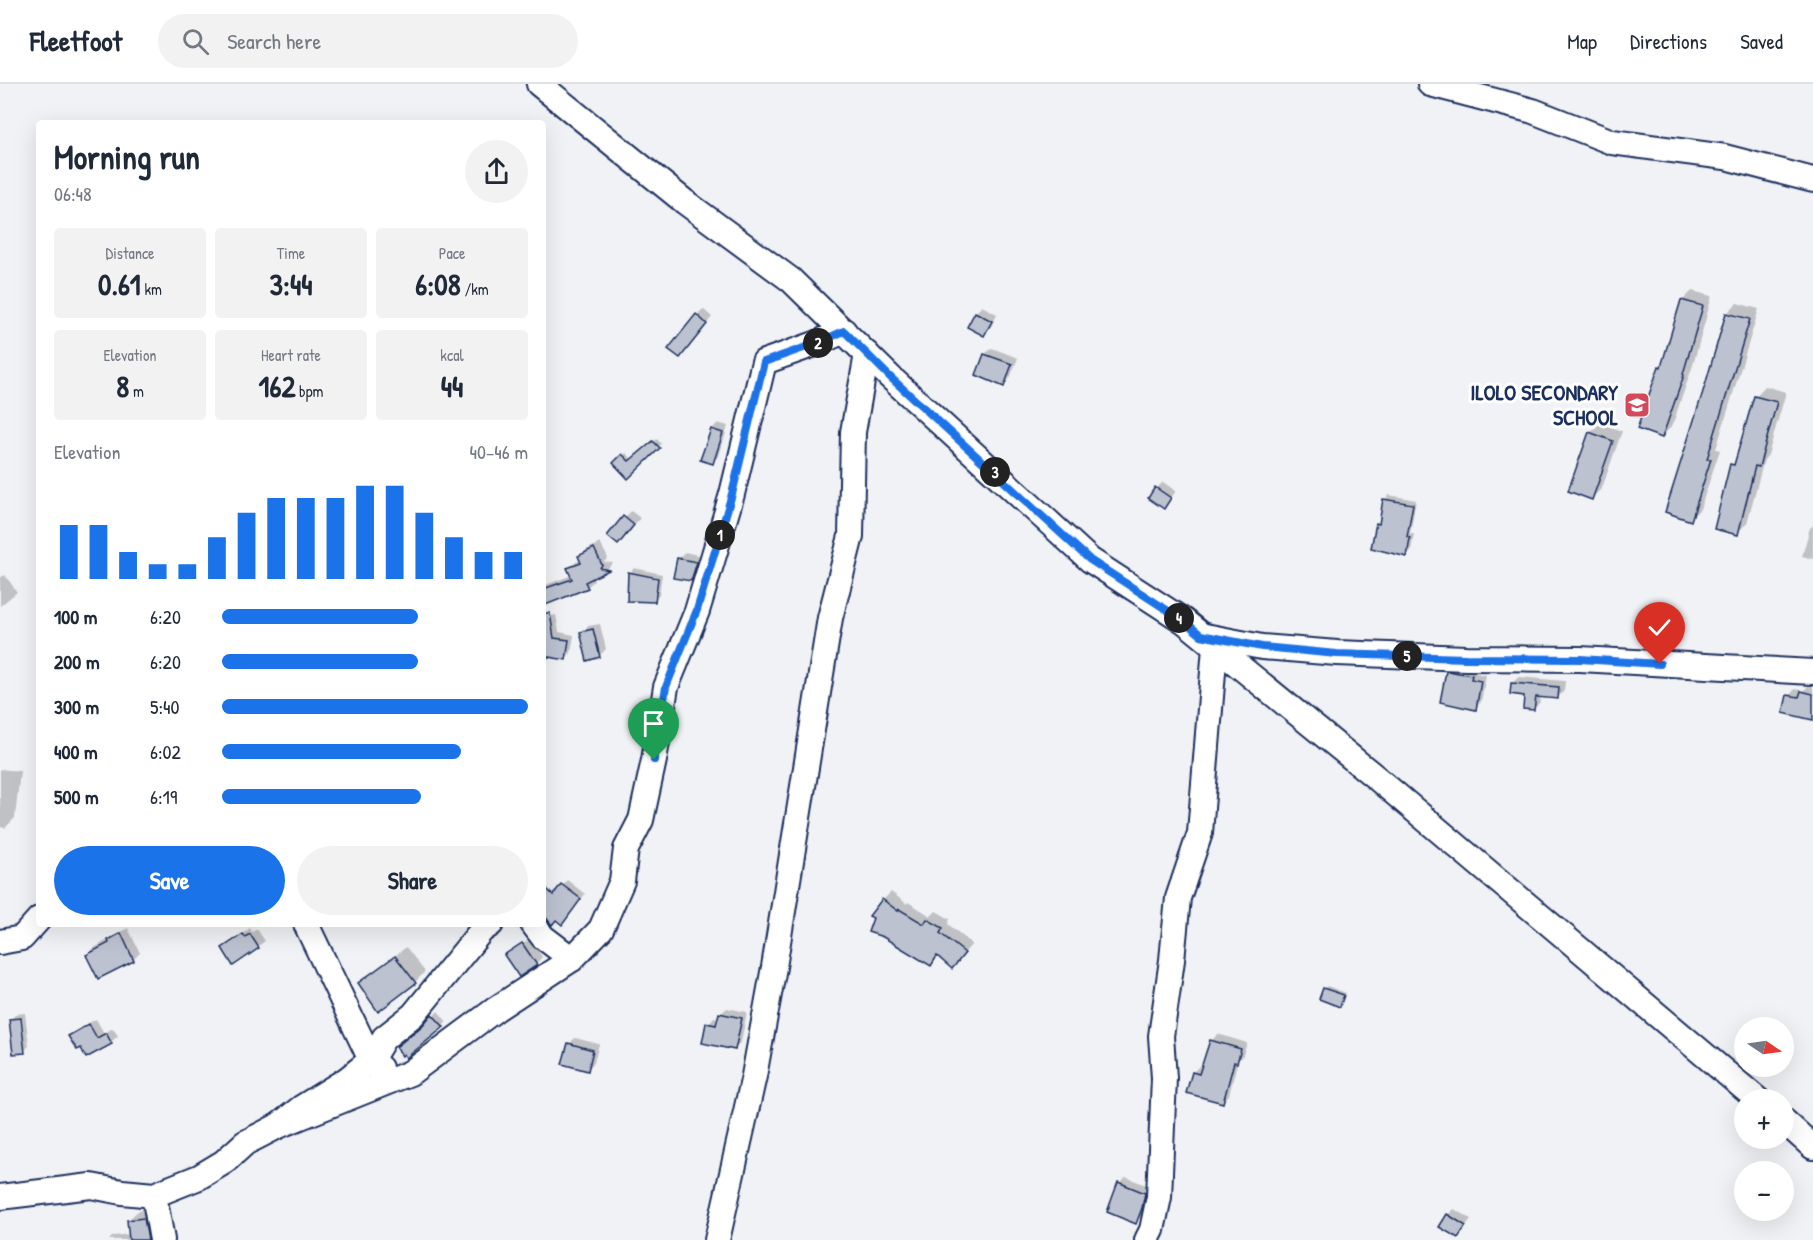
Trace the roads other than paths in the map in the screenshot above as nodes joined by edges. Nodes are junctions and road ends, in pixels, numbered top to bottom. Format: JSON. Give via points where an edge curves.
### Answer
{"nodes":[{"id":1,"x":539,"y":84,"type":"edge"},
{"id":2,"x":1430,"y":84,"type":"edge"},
{"id":3,"x":1813,"y":180,"type":"edge"},
{"id":4,"x":844,"y":331,"type":"junction"},
{"id":5,"x":867,"y":354,"type":"junction"},
{"id":6,"x":1208,"y":641,"type":"junction"},
{"id":7,"x":1813,"y":672,"type":"edge"},
{"id":8,"x":36,"y":922,"type":"edge"},
{"id":9,"x":307,"y":927,"type":"edge"},
{"id":10,"x":486,"y":927,"type":"edge"},
{"id":11,"x":535,"y":927,"type":"edge"},
{"id":12,"x":0,"y":942,"type":"edge"},
{"id":13,"x":572,"y":959,"type":"junction"},
{"id":14,"x":371,"y":1060,"type":"junction"},
{"id":15,"x":395,"y":1080,"type":"junction"},
{"id":16,"x":1745,"y":1089,"type":"edge"},
{"id":17,"x":278,"y":1126,"type":"junction"},
{"id":18,"x":1794,"y":1130,"type":"edge"},
{"id":19,"x":1813,"y":1147,"type":"edge"},
{"id":20,"x":154,"y":1195,"type":"junction"},
{"id":21,"x":0,"y":1197,"type":"edge"},
{"id":22,"x":162,"y":1240,"type":"edge"},
{"id":23,"x":717,"y":1240,"type":"edge"},
{"id":24,"x":1147,"y":1240,"type":"edge"}],
"edges":[{"from":1,"to":4,"type":"street","via":[[685,202],[791,280]]},
{"from":2,"to":3,"type":"street","via":[[1533,111],[1612,142],[1725,157]]},
{"from":4,"to":5,"type":"street"},
{"from":4,"to":13,"type":"street","via":[[764,362],[716,548],[697,610],[666,687],[641,820],[626,849],[622,881],[601,929]]},
{"from":5,"to":6,"type":"street","via":[[1090,560]]},
{"from":5,"to":23,"type":"street","via":[[853,432],[851,536],[830,618],[758,1054]]},
{"from":6,"to":7,"type":"street","via":[[1337,654],[1580,659]]},
{"from":6,"to":16,"type":"street"},
{"from":6,"to":24,"type":"street","via":[[1200,833],[1178,898],[1161,1036],[1164,1078],[1160,1197]]},
{"from":8,"to":12,"type":"street","via":[[22,938]]},
{"from":9,"to":14,"type":"street"},
{"from":10,"to":14,"type":"street","via":[[413,1015],[384,1038]]},
{"from":11,"to":13,"type":"street"},
{"from":13,"to":15,"type":"street"},
{"from":14,"to":15,"type":"street"},
{"from":14,"to":17,"type":"street"},
{"from":15,"to":17,"type":"street"},
{"from":17,"to":20,"type":"street","via":[[245,1143],[199,1177]]},
{"from":18,"to":19,"type":"street"},
{"from":20,"to":21,"type":"street","via":[[91,1186]]},
{"from":20,"to":22,"type":"street"}]}
